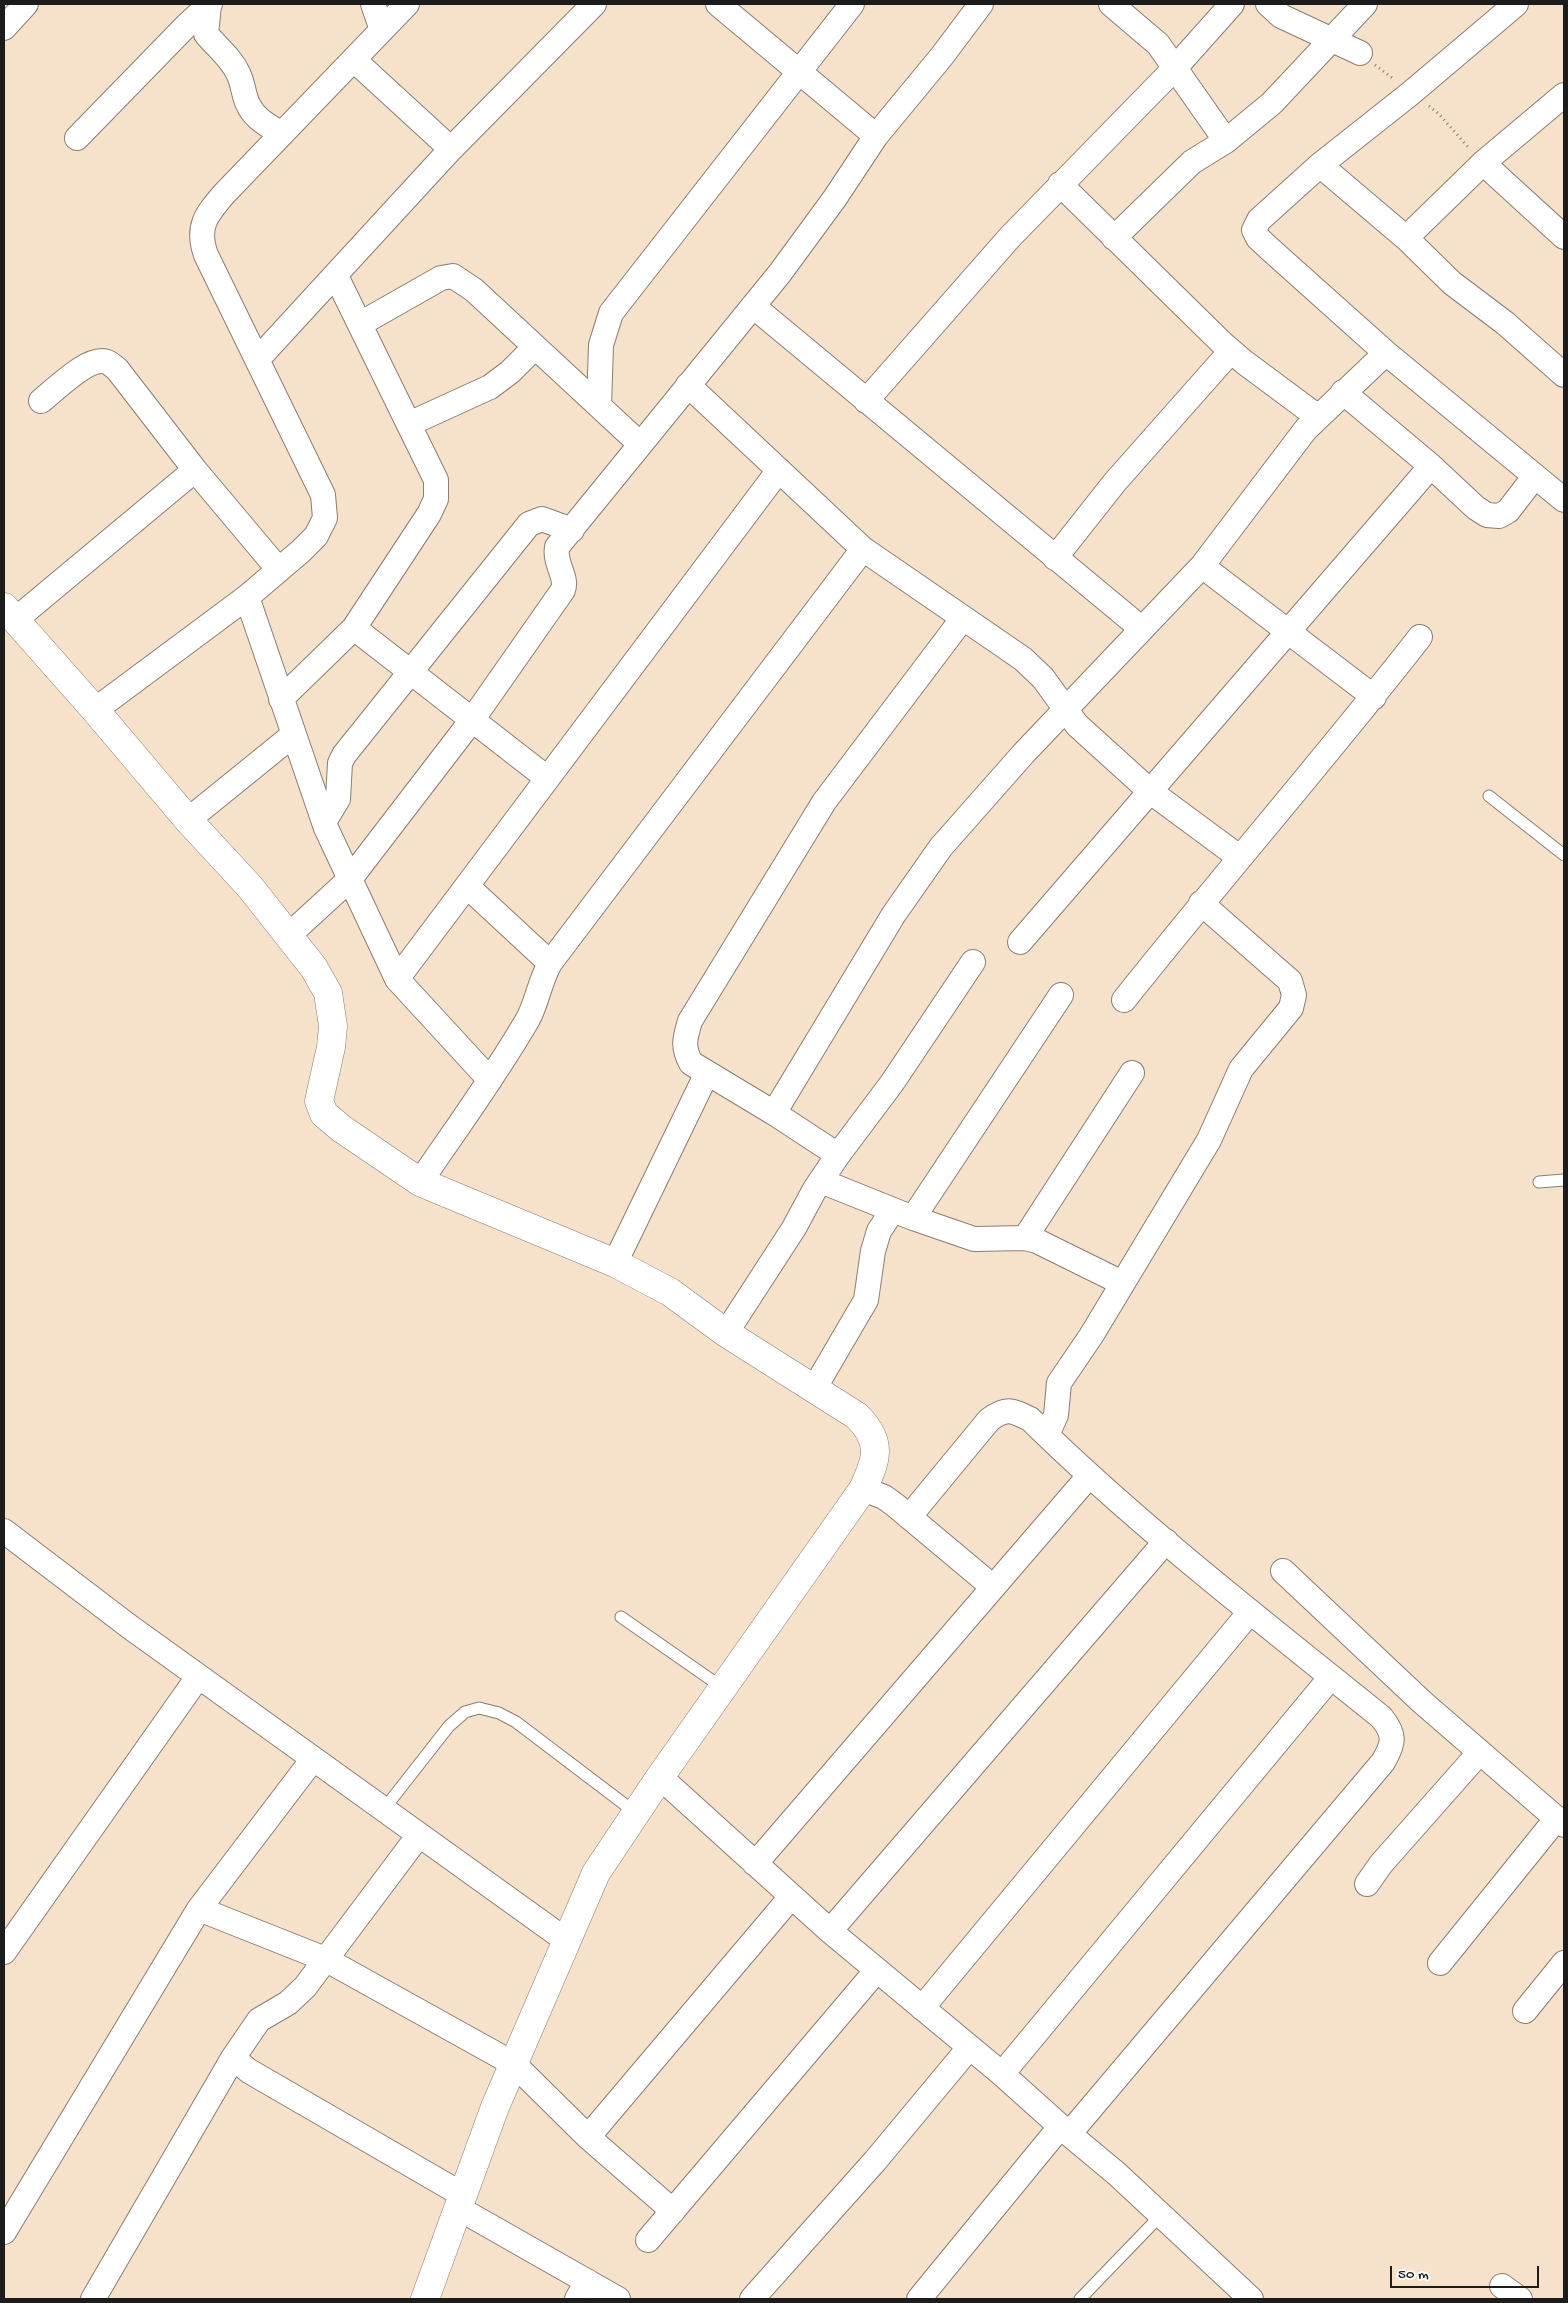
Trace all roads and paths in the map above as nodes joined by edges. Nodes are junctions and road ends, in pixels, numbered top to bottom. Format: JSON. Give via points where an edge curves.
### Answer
{"nodes":[{"id":1,"x":26,"y":4,"type":"edge"},
{"id":2,"x":210,"y":4,"type":"edge"},
{"id":3,"x":373,"y":4,"type":"edge"},
{"id":4,"x":408,"y":4,"type":"edge"},
{"id":5,"x":594,"y":4,"type":"edge"},
{"id":6,"x":718,"y":4,"type":"edge"},
{"id":7,"x":852,"y":4,"type":"edge"},
{"id":8,"x":981,"y":4,"type":"edge"},
{"id":9,"x":1111,"y":4,"type":"edge"},
{"id":10,"x":1232,"y":4,"type":"edge"},
{"id":11,"x":1268,"y":4,"type":"edge"},
{"id":12,"x":1365,"y":4,"type":"edge"},
{"id":13,"x":1516,"y":4,"type":"edge"},
{"id":14,"x":4,"y":28,"type":"edge"},
{"id":15,"x":382,"y":30,"type":"junction"},
{"id":16,"x":1333,"y":40,"type":"junction"},
{"id":17,"x":1360,"y":53,"type":"dead end"},
{"id":18,"x":354,"y":60,"type":"junction"},
{"id":19,"x":1175,"y":68,"type":"junction"},
{"id":20,"x":799,"y":72,"type":"junction"},
{"id":21,"x":1564,"y":95,"type":"edge"},
{"id":22,"x":282,"y":134,"type":"junction"},
{"id":23,"x":876,"y":136,"type":"junction"},
{"id":24,"x":77,"y":138,"type":"dead end"},
{"id":25,"x":1226,"y":142,"type":"junction"},
{"id":26,"x":451,"y":149,"type":"junction"},
{"id":27,"x":1483,"y":163,"type":"junction"},
{"id":28,"x":1320,"y":165,"type":"junction"},
{"id":29,"x":1060,"y":184,"type":"junction"},
{"id":30,"x":1564,"y":237,"type":"edge"},
{"id":31,"x":1114,"y":238,"type":"junction"},
{"id":32,"x":1406,"y":238,"type":"junction"},
{"id":33,"x":336,"y":276,"type":"junction"},
{"id":34,"x":754,"y":306,"type":"junction"},
{"id":35,"x":360,"y":324,"type":"junction"},
{"id":36,"x":535,"y":347,"type":"junction"},
{"id":37,"x":1231,"y":351,"type":"junction"},
{"id":38,"x":1386,"y":353,"type":"junction"},
{"id":39,"x":257,"y":360,"type":"junction"},
{"id":40,"x":1564,"y":375,"type":"edge"},
{"id":41,"x":688,"y":385,"type":"junction"},
{"id":42,"x":1343,"y":392,"type":"junction"},
{"id":43,"x":41,"y":401,"type":"dead end"},
{"id":44,"x":866,"y":401,"type":"junction"},
{"id":45,"x":599,"y":406,"type":"junction"},
{"id":46,"x":1318,"y":417,"type":"junction"},
{"id":47,"x":409,"y":424,"type":"junction"},
{"id":48,"x":640,"y":444,"type":"junction"},
{"id":49,"x":1431,"y":466,"type":"junction"},
{"id":50,"x":195,"y":470,"type":"junction"},
{"id":51,"x":779,"y":470,"type":"junction"},
{"id":52,"x":1535,"y":476,"type":"junction"},
{"id":53,"x":1564,"y":500,"type":"edge"},
{"id":54,"x":572,"y":530,"type":"junction"},
{"id":55,"x":863,"y":549,"type":"junction"},
{"id":56,"x":1055,"y":558,"type":"junction"},
{"id":57,"x":1202,"y":566,"type":"junction"},
{"id":58,"x":279,"y":570,"type":"junction"},
{"id":59,"x":247,"y":597,"type":"junction"},
{"id":60,"x":9,"y":613,"type":"edge"},
{"id":61,"x":964,"y":618,"type":"junction"},
{"id":62,"x":354,"y":628,"type":"junction"},
{"id":63,"x":1142,"y":629,"type":"junction"},
{"id":64,"x":1287,"y":632,"type":"junction"},
{"id":65,"x":1420,"y":637,"type":"dead end"},
{"id":66,"x":410,"y":672,"type":"junction"},
{"id":67,"x":1374,"y":697,"type":"junction"},
{"id":68,"x":281,"y":699,"type":"junction"},
{"id":69,"x":96,"y":710,"type":"junction"},
{"id":70,"x":1065,"y":711,"type":"junction"},
{"id":71,"x":472,"y":720,"type":"junction"},
{"id":72,"x":293,"y":735,"type":"junction"},
{"id":73,"x":548,"y":778,"type":"junction"},
{"id":74,"x":1151,"y":792,"type":"junction"},
{"id":75,"x":1489,"y":796,"type":"dead end"},
{"id":76,"x":188,"y":820,"type":"junction"},
{"id":77,"x":324,"y":822,"type":"junction"},
{"id":78,"x":1564,"y":855,"type":"edge"},
{"id":79,"x":1239,"y":858,"type":"junction"},
{"id":80,"x":350,"y":879,"type":"junction"},
{"id":81,"x":467,"y":886,"type":"junction"},
{"id":82,"x":1200,"y":903,"type":"junction"},
{"id":83,"x":289,"y":934,"type":"junction"},
{"id":84,"x":1020,"y":942,"type":"dead end"},
{"id":85,"x":972,"y":962,"type":"dead end"},
{"id":86,"x":550,"y":963,"type":"junction"},
{"id":87,"x":397,"y":979,"type":"junction"},
{"id":88,"x":1061,"y":995,"type":"dead end"},
{"id":89,"x":1124,"y":1000,"type":"dead end"},
{"id":90,"x":707,"y":1073,"type":"junction"},
{"id":91,"x":1132,"y":1073,"type":"dead end"},
{"id":92,"x":490,"y":1080,"type":"junction"},
{"id":93,"x":774,"y":1113,"type":"junction"},
{"id":94,"x":838,"y":1155,"type":"junction"},
{"id":95,"x":1564,"y":1180,"type":"edge"},
{"id":96,"x":821,"y":1181,"type":"junction"},
{"id":97,"x":420,"y":1182,"type":"junction"},
{"id":98,"x":1539,"y":1182,"type":"dead end"},
{"id":99,"x":903,"y":1214,"type":"junction"},
{"id":100,"x":1025,"y":1238,"type":"junction"},
{"id":101,"x":615,"y":1263,"type":"junction"},
{"id":102,"x":1122,"y":1283,"type":"junction"},
{"id":103,"x":726,"y":1333,"type":"junction"},
{"id":104,"x":814,"y":1389,"type":"junction"},
{"id":105,"x":1047,"y":1435,"type":"junction"},
{"id":106,"x":1088,"y":1476,"type":"junction"},
{"id":107,"x":862,"y":1489,"type":"junction"},
{"id":108,"x":909,"y":1517,"type":"junction"},
{"id":109,"x":4,"y":1532,"type":"edge"},
{"id":110,"x":1166,"y":1541,"type":"junction"},
{"id":111,"x":1283,"y":1571,"type":"dead end"},
{"id":112,"x":993,"y":1587,"type":"junction"},
{"id":113,"x":1250,"y":1612,"type":"junction"},
{"id":114,"x":621,"y":1617,"type":"dead end"},
{"id":115,"x":198,"y":1677,"type":"junction"},
{"id":116,"x":1331,"y":1677,"type":"junction"},
{"id":117,"x":723,"y":1688,"type":"junction"},
{"id":118,"x":1480,"y":1752,"type":"junction"},
{"id":119,"x":313,"y":1758,"type":"junction"},
{"id":120,"x":660,"y":1777,"type":"junction"},
{"id":121,"x":384,"y":1809,"type":"junction"},
{"id":122,"x":636,"y":1814,"type":"junction"},
{"id":123,"x":1562,"y":1817,"type":"edge"},
{"id":124,"x":419,"y":1835,"type":"junction"},
{"id":125,"x":755,"y":1864,"type":"junction"},
{"id":126,"x":1367,"y":1884,"type":"dead end"},
{"id":127,"x":791,"y":1897,"type":"junction"},
{"id":128,"x":199,"y":1909,"type":"junction"},
{"id":129,"x":830,"y":1930,"type":"junction"},
{"id":130,"x":567,"y":1941,"type":"junction"},
{"id":131,"x":4,"y":1952,"type":"edge"},
{"id":132,"x":324,"y":1959,"type":"junction"},
{"id":133,"x":1440,"y":1963,"type":"dead end"},
{"id":134,"x":1564,"y":1963,"type":"edge"},
{"id":135,"x":877,"y":1970,"type":"junction"},
{"id":136,"x":922,"y":2008,"type":"junction"},
{"id":137,"x":1525,"y":2011,"type":"dead end"},
{"id":138,"x":969,"y":2048,"type":"junction"},
{"id":139,"x":232,"y":2058,"type":"junction"},
{"id":140,"x":514,"y":2064,"type":"junction"},
{"id":141,"x":1002,"y":2074,"type":"junction"},
{"id":142,"x":1064,"y":2130,"type":"junction"},
{"id":143,"x":588,"y":2137,"type":"junction"},
{"id":144,"x":461,"y":2202,"type":"junction"},
{"id":145,"x":673,"y":2211,"type":"junction"},
{"id":146,"x":1161,"y":2216,"type":"junction"},
{"id":147,"x":4,"y":2232,"type":"edge"},
{"id":148,"x":648,"y":2240,"type":"dead end"},
{"id":149,"x":582,"y":2290,"type":"edge"},
{"id":150,"x":93,"y":2299,"type":"edge"},
{"id":151,"x":425,"y":2299,"type":"edge"},
{"id":152,"x":618,"y":2299,"type":"edge"},
{"id":153,"x":752,"y":2299,"type":"edge"},
{"id":154,"x":919,"y":2299,"type":"edge"},
{"id":155,"x":1080,"y":2299,"type":"edge"},
{"id":156,"x":1251,"y":2299,"type":"edge"}],
"edges":[{"from":1,"to":14,"type":"street"},
{"from":2,"to":22,"type":"street","via":[[206,34],[239,74],[252,112]]},
{"from":2,"to":24,"type":"street"},
{"from":3,"to":15,"type":"street"},
{"from":4,"to":15,"type":"street"},
{"from":5,"to":26,"type":"street"},
{"from":6,"to":20,"type":"street"},
{"from":7,"to":20,"type":"street"},
{"from":8,"to":23,"type":"street"},
{"from":9,"to":19,"type":"street","via":[[1158,44]]},
{"from":10,"to":19,"type":"street"},
{"from":11,"to":16,"type":"street","via":[[1281,16]]},
{"from":12,"to":16,"type":"street"},
{"from":13,"to":28,"type":"street"},
{"from":15,"to":18,"type":"street"},
{"from":16,"to":17,"type":"street"},
{"from":16,"to":25,"type":"street","via":[[1272,103]]},
{"from":18,"to":22,"type":"street"},
{"from":18,"to":26,"type":"street"},
{"from":19,"to":25,"type":"street"},
{"from":19,"to":29,"type":"street"},
{"from":20,"to":23,"type":"street"},
{"from":20,"to":45,"type":"street","via":[[611,313],[601,345]]},
{"from":21,"to":27,"type":"street"},
{"from":22,"to":39,"type":"street","via":[[209,211],[202,227],[201,241],[206,255]]},
{"from":23,"to":34,"type":"street"},
{"from":25,"to":31,"type":"street","via":[[1192,162]]},
{"from":26,"to":33,"type":"street"},
{"from":27,"to":30,"type":"street"},
{"from":27,"to":32,"type":"street"},
{"from":28,"to":32,"type":"street"},
{"from":28,"to":38,"type":"street","via":[[1259,220],[1254,230],[1258,238]]},
{"from":29,"to":31,"type":"street"},
{"from":29,"to":44,"type":"street"},
{"from":31,"to":37,"type":"street"},
{"from":32,"to":40,"type":"street","via":[[1452,283],[1505,323]]},
{"from":33,"to":35,"type":"street"},
{"from":33,"to":39,"type":"street"},
{"from":34,"to":41,"type":"street"},
{"from":34,"to":44,"type":"street"},
{"from":35,"to":36,"type":"street","via":[[441,278],[453,276],[474,290]]},
{"from":35,"to":47,"type":"street"},
{"from":36,"to":45,"type":"street"},
{"from":36,"to":47,"type":"street","via":[[490,387]]},
{"from":37,"to":46,"type":"street"},
{"from":37,"to":56,"type":"street","via":[[1115,482]]},
{"from":38,"to":42,"type":"street"},
{"from":38,"to":52,"type":"street"},
{"from":39,"to":58,"type":"street","via":[[323,495],[325,518],[316,536]]},
{"from":41,"to":48,"type":"street"},
{"from":41,"to":51,"type":"street"},
{"from":42,"to":46,"type":"street"},
{"from":42,"to":49,"type":"street"},
{"from":43,"to":50,"type":"street","via":[[84,366],[96,361],[107,362],[117,369]]},
{"from":44,"to":56,"type":"street"},
{"from":45,"to":48,"type":"street"},
{"from":46,"to":57,"type":"street"},
{"from":47,"to":62,"type":"street","via":[[436,480],[436,499]]},
{"from":48,"to":54,"type":"street"},
{"from":49,"to":52,"type":"street","via":[[1476,508],[1499,516],[1508,511]]},
{"from":49,"to":64,"type":"street"},
{"from":50,"to":58,"type":"street"},
{"from":50,"to":60,"type":"street"},
{"from":51,"to":55,"type":"street"},
{"from":51,"to":73,"type":"street"},
{"from":52,"to":53,"type":"street"},
{"from":54,"to":66,"type":"street","via":[[542,519],[529,524]]},
{"from":54,"to":71,"type":"street","via":[[557,547],[555,557],[565,585],[563,590]]},
{"from":55,"to":61,"type":"street"},
{"from":55,"to":86,"type":"street"},
{"from":56,"to":63,"type":"street"},
{"from":57,"to":63,"type":"street"},
{"from":57,"to":64,"type":"street"},
{"from":58,"to":59,"type":"street"},
{"from":59,"to":68,"type":"street"},
{"from":59,"to":69,"type":"street"},
{"from":60,"to":69,"type":"street"},
{"from":61,"to":70,"type":"street","via":[[1023,659],[1043,678]]},
{"from":61,"to":90,"type":"street","via":[[824,802],[690,1021],[683,1042],[685,1053],[691,1063]]},
{"from":62,"to":66,"type":"street"},
{"from":62,"to":68,"type":"street"},
{"from":63,"to":70,"type":"street"},
{"from":64,"to":67,"type":"street"},
{"from":64,"to":74,"type":"street"},
{"from":65,"to":67,"type":"street"},
{"from":66,"to":71,"type":"street"},
{"from":66,"to":77,"type":"street","via":[[344,755],[340,763],[338,799]]},
{"from":67,"to":79,"type":"street"},
{"from":68,"to":72,"type":"street"},
{"from":69,"to":76,"type":"street"},
{"from":70,"to":74,"type":"street","via":[[1076,725]]},
{"from":70,"to":93,"type":"street","via":[[1024,753],[916,881]]},
{"from":71,"to":73,"type":"street"},
{"from":71,"to":80,"type":"street"},
{"from":72,"to":76,"type":"street"},
{"from":72,"to":77,"type":"street"},
{"from":73,"to":81,"type":"street"},
{"from":74,"to":79,"type":"street"},
{"from":74,"to":84,"type":"street"},
{"from":75,"to":78,"type":"lane"},
{"from":76,"to":83,"type":"street"},
{"from":77,"to":80,"type":"street"},
{"from":79,"to":82,"type":"street"},
{"from":80,"to":83,"type":"street"},
{"from":80,"to":87,"type":"street"},
{"from":81,"to":86,"type":"street"},
{"from":81,"to":87,"type":"street"},
{"from":82,"to":89,"type":"street"},
{"from":82,"to":102,"type":"street","via":[[1290,981],[1294,995],[1291,1008],[1241,1069],[1209,1140]]},
{"from":83,"to":97,"type":"street","via":[[328,993],[333,1026],[319,1101],[324,1114]]},
{"from":85,"to":94,"type":"street","via":[[892,1083]]},
{"from":86,"to":92,"type":"street","via":[[542,976],[529,1018]]},
{"from":87,"to":92,"type":"street"},
{"from":88,"to":99,"type":"street"},
{"from":90,"to":93,"type":"street"},
{"from":90,"to":101,"type":"street"},
{"from":91,"to":100,"type":"street"},
{"from":92,"to":97,"type":"street"},
{"from":93,"to":94,"type":"street"},
{"from":94,"to":96,"type":"street"},
{"from":95,"to":98,"type":"lane"},
{"from":96,"to":99,"type":"street"},
{"from":96,"to":103,"type":"street"},
{"from":97,"to":101,"type":"street"},
{"from":99,"to":100,"type":"street","via":[[974,1239]]},
{"from":99,"to":104,"type":"street","via":[[879,1231],[866,1300]]},
{"from":100,"to":102,"type":"street"},
{"from":101,"to":103,"type":"street","via":[[670,1292]]},
{"from":102,"to":105,"type":"street","via":[[1059,1383],[1056,1415]]},
{"from":103,"to":104,"type":"street"},
{"from":104,"to":107,"type":"street","via":[[857,1416],[868,1427],[876,1454]]},
{"from":105,"to":106,"type":"street"},
{"from":105,"to":108,"type":"street","via":[[1018,1413],[1007,1410],[998,1413]]},
{"from":106,"to":110,"type":"street"},
{"from":106,"to":112,"type":"street"},
{"from":107,"to":108,"type":"street","via":[[884,1497]]},
{"from":107,"to":117,"type":"street"},
{"from":108,"to":112,"type":"street"},
{"from":109,"to":115,"type":"street"},
{"from":110,"to":113,"type":"street"},
{"from":110,"to":129,"type":"street"},
{"from":111,"to":118,"type":"street"},
{"from":112,"to":125,"type":"street"},
{"from":113,"to":116,"type":"street"},
{"from":113,"to":136,"type":"street"},
{"from":114,"to":117,"type":"lane"},
{"from":115,"to":119,"type":"street"},
{"from":115,"to":131,"type":"street"},
{"from":116,"to":141,"type":"street"},
{"from":116,"to":142,"type":"street","via":[[1390,1728],[1390,1751]]},
{"from":117,"to":120,"type":"street"},
{"from":118,"to":123,"type":"street"},
{"from":118,"to":126,"type":"street"},
{"from":119,"to":121,"type":"street"},
{"from":119,"to":128,"type":"street"},
{"from":120,"to":122,"type":"street"},
{"from":120,"to":125,"type":"street"},
{"from":121,"to":122,"type":"lane","via":[[449,1726],[465,1712],[479,1708],[516,1722]]},
{"from":121,"to":124,"type":"street"},
{"from":122,"to":130,"type":"street","via":[[596,1873]]},
{"from":123,"to":133,"type":"street"},
{"from":124,"to":130,"type":"street"},
{"from":124,"to":132,"type":"street"},
{"from":125,"to":127,"type":"street"},
{"from":127,"to":129,"type":"street"},
{"from":127,"to":143,"type":"street"},
{"from":128,"to":132,"type":"street"},
{"from":128,"to":147,"type":"street"},
{"from":129,"to":135,"type":"street"},
{"from":130,"to":140,"type":"street"},
{"from":132,"to":139,"type":"street","via":[[305,1987],[288,2003],[259,2020]]},
{"from":132,"to":140,"type":"street"},
{"from":134,"to":137,"type":"street"},
{"from":135,"to":136,"type":"street"},
{"from":135,"to":145,"type":"street"},
{"from":136,"to":138,"type":"street"},
{"from":138,"to":141,"type":"street"},
{"from":138,"to":153,"type":"street","via":[[875,2161]]},
{"from":139,"to":144,"type":"street"},
{"from":139,"to":150,"type":"street"},
{"from":140,"to":143,"type":"street"},
{"from":140,"to":144,"type":"street"},
{"from":141,"to":142,"type":"street"},
{"from":142,"to":146,"type":"street"},
{"from":142,"to":154,"type":"street"},
{"from":143,"to":145,"type":"street"},
{"from":144,"to":149,"type":"street"},
{"from":144,"to":151,"type":"street"},
{"from":145,"to":148,"type":"street"},
{"from":146,"to":155,"type":"lane"},
{"from":146,"to":156,"type":"street"},
{"from":149,"to":152,"type":"street"}]}
